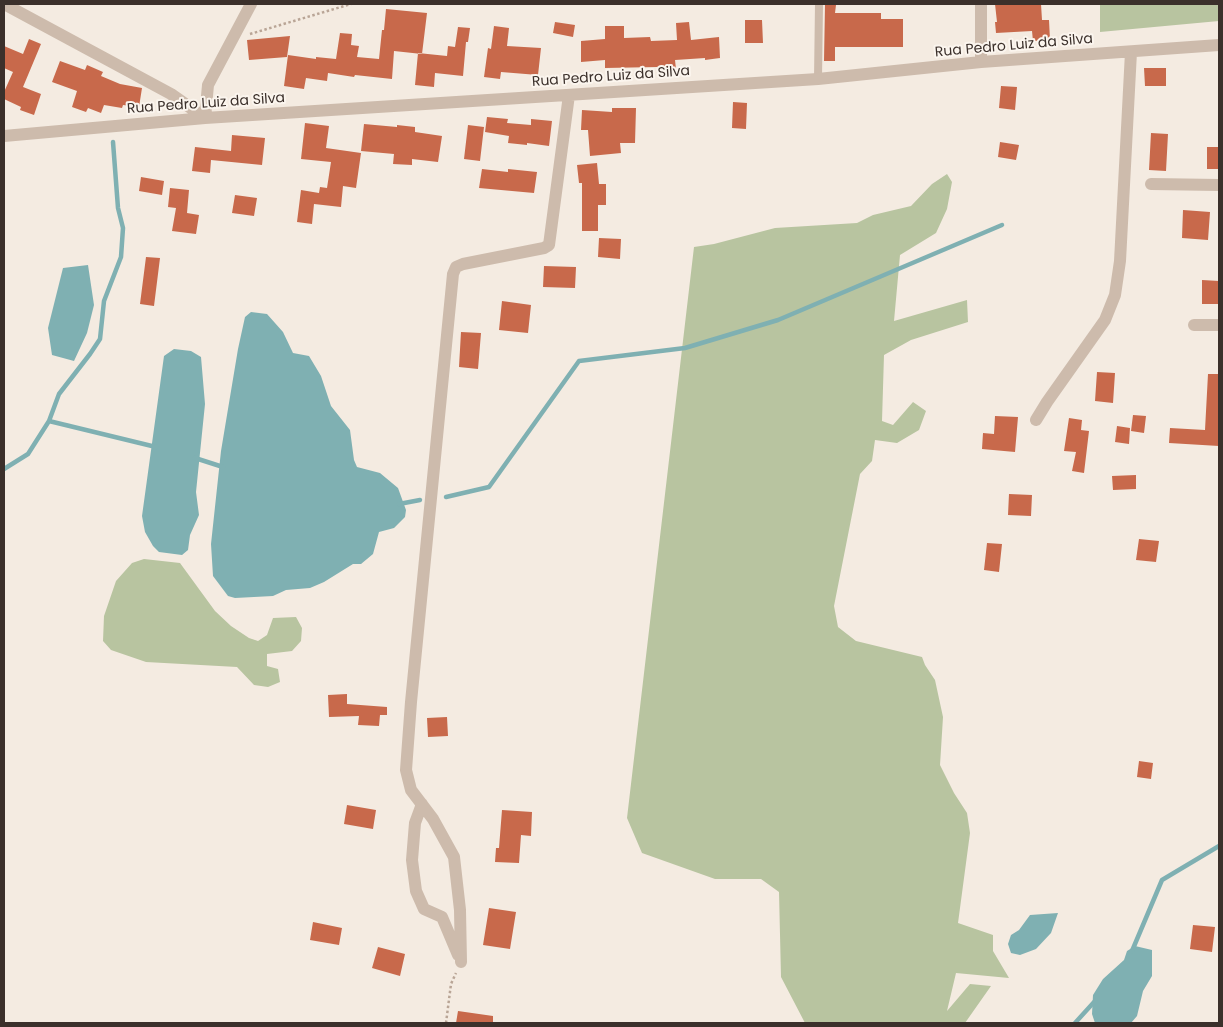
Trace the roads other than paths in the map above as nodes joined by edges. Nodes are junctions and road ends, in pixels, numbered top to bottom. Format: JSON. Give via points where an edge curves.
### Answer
{"nodes":[{"id":1,"x":4,"y":4,"type":"edge"},
{"id":2,"x":251,"y":4,"type":"edge"},
{"id":3,"x":819,"y":4,"type":"edge"},
{"id":4,"x":981,"y":4,"type":"edge"},
{"id":5,"x":1219,"y":45,"type":"edge"},
{"id":6,"x":1131,"y":52,"type":"junction"},
{"id":7,"x":981,"y":62,"type":"junction"},
{"id":8,"x":818,"y":79,"type":"junction"},
{"id":9,"x":569,"y":95,"type":"junction"},
{"id":10,"x":205,"y":118,"type":"junction"},
{"id":11,"x":4,"y":136,"type":"edge"},
{"id":12,"x":1151,"y":184,"type":"dead end"},
{"id":13,"x":1219,"y":185,"type":"edge"},
{"id":14,"x":1194,"y":325,"type":"dead end"},
{"id":15,"x":1219,"y":325,"type":"edge"},
{"id":16,"x":1036,"y":420,"type":"dead end"},
{"id":17,"x":422,"y":804,"type":"junction"}],
"edges":[{"from":1,"to":10,"type":"street","via":[[172,94]]},
{"from":2,"to":10,"type":"street","via":[[208,84]]},
{"from":3,"to":8,"type":"lane"},
{"from":4,"to":7,"type":"street"},
{"from":5,"to":6,"type":"street","name":"Rua Pedro Luiz da Silva"},
{"from":6,"to":7,"type":"street","name":"Rua Pedro Luiz da Silva"},
{"from":6,"to":16,"type":"street","via":[[1120,261],[1115,295],[1105,320]]},
{"from":7,"to":8,"type":"street","name":"Rua Pedro Luiz da Silva"},
{"from":8,"to":9,"type":"street","name":"Rua Pedro Luiz da Silva"},
{"from":9,"to":10,"type":"street","name":"Rua Pedro Luiz da Silva"},
{"from":9,"to":17,"type":"street","via":[[548,245],[463,264],[453,274],[406,770],[411,790]]},
{"from":10,"to":11,"type":"street","name":"Rua Pedro Luiz da Silva"},
{"from":12,"to":13,"type":"street"},
{"from":14,"to":15,"type":"street"},
{"from":17,"to":17,"type":"street","via":[[454,857],[460,910],[460,962],[442,917],[424,909],[416,891],[412,860],[415,823]]}]}
